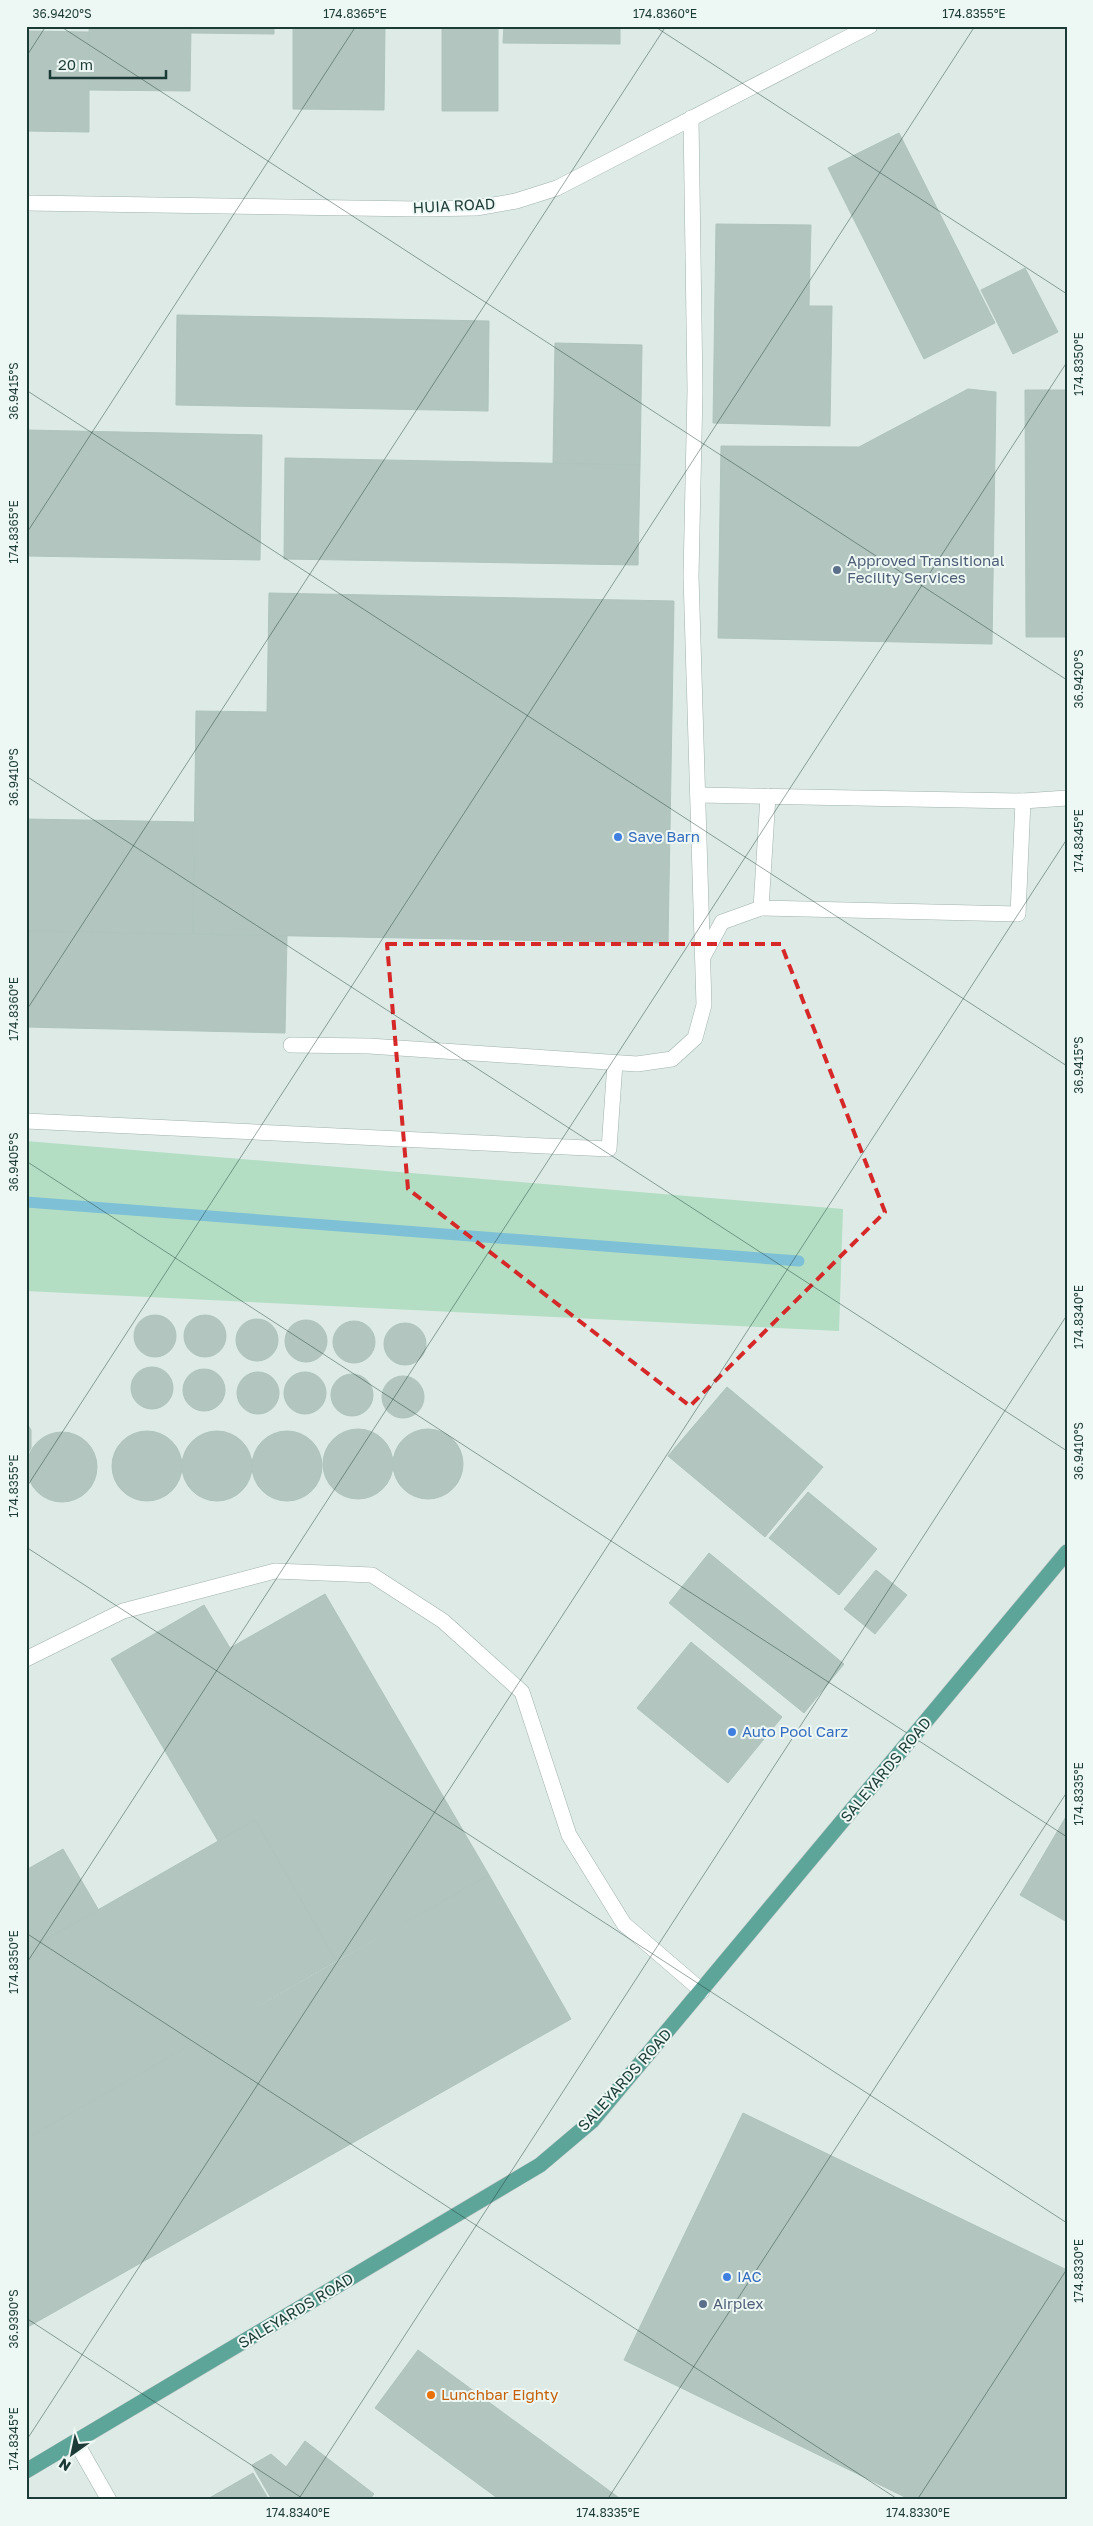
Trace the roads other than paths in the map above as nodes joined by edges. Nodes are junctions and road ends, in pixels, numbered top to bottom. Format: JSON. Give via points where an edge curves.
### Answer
{"nodes":[{"id":1,"x":870,"y":26,"type":"edge"},
{"id":2,"x":691,"y":118,"type":"junction"},
{"id":3,"x":26,"y":203,"type":"edge"},
{"id":4,"x":698,"y":795,"type":"junction"},
{"id":5,"x":768,"y":796,"type":"junction"},
{"id":6,"x":1067,"y":798,"type":"edge"},
{"id":7,"x":1023,"y":801,"type":"junction"},
{"id":8,"x":761,"y":908,"type":"junction"},
{"id":9,"x":703,"y":958,"type":"junction"},
{"id":10,"x":291,"y":1045,"type":"dead end"},
{"id":11,"x":615,"y":1063,"type":"junction"},
{"id":12,"x":26,"y":1121,"type":"edge"},
{"id":13,"x":1067,"y":1552,"type":"edge"},
{"id":14,"x":26,"y":1659,"type":"edge"},
{"id":15,"x":702,"y":1991,"type":"junction"},
{"id":16,"x":76,"y":2442,"type":"junction"},
{"id":17,"x":26,"y":2471,"type":"edge"},
{"id":18,"x":109,"y":2500,"type":"edge"}],
"edges":[{"from":1,"to":2,"type":"street","name":"HUIA ROAD"},
{"from":2,"to":3,"type":"street","name":"HUIA ROAD","via":[[557,188],[516,201],[476,208]]},
{"from":2,"to":4,"type":"street","via":[[696,390],[691,576]]},
{"from":4,"to":5,"type":"street"},
{"from":4,"to":9,"type":"street"},
{"from":5,"to":7,"type":"street"},
{"from":5,"to":8,"type":"street"},
{"from":6,"to":7,"type":"street"},
{"from":7,"to":8,"type":"street","via":[[1018,914]]},
{"from":8,"to":9,"type":"street","via":[[722,922]]},
{"from":9,"to":11,"type":"street","via":[[704,1004],[695,1038],[672,1059],[637,1064]]},
{"from":10,"to":11,"type":"street","via":[[369,1046]]},
{"from":11,"to":12,"type":"street","via":[[609,1149]]},
{"from":13,"to":15,"type":"main road","name":"SALEYARDS ROAD"},
{"from":14,"to":15,"type":"street","via":[[123,1611],[275,1571],[372,1575],[442,1621],[522,1692],[569,1835],[624,1924]]},
{"from":15,"to":16,"type":"main road","name":"SALEYARDS ROAD","via":[[592,2121],[540,2165]]},
{"from":16,"to":17,"type":"main road","name":"SALEYARDS ROAD"},
{"from":16,"to":18,"type":"street"}]}
